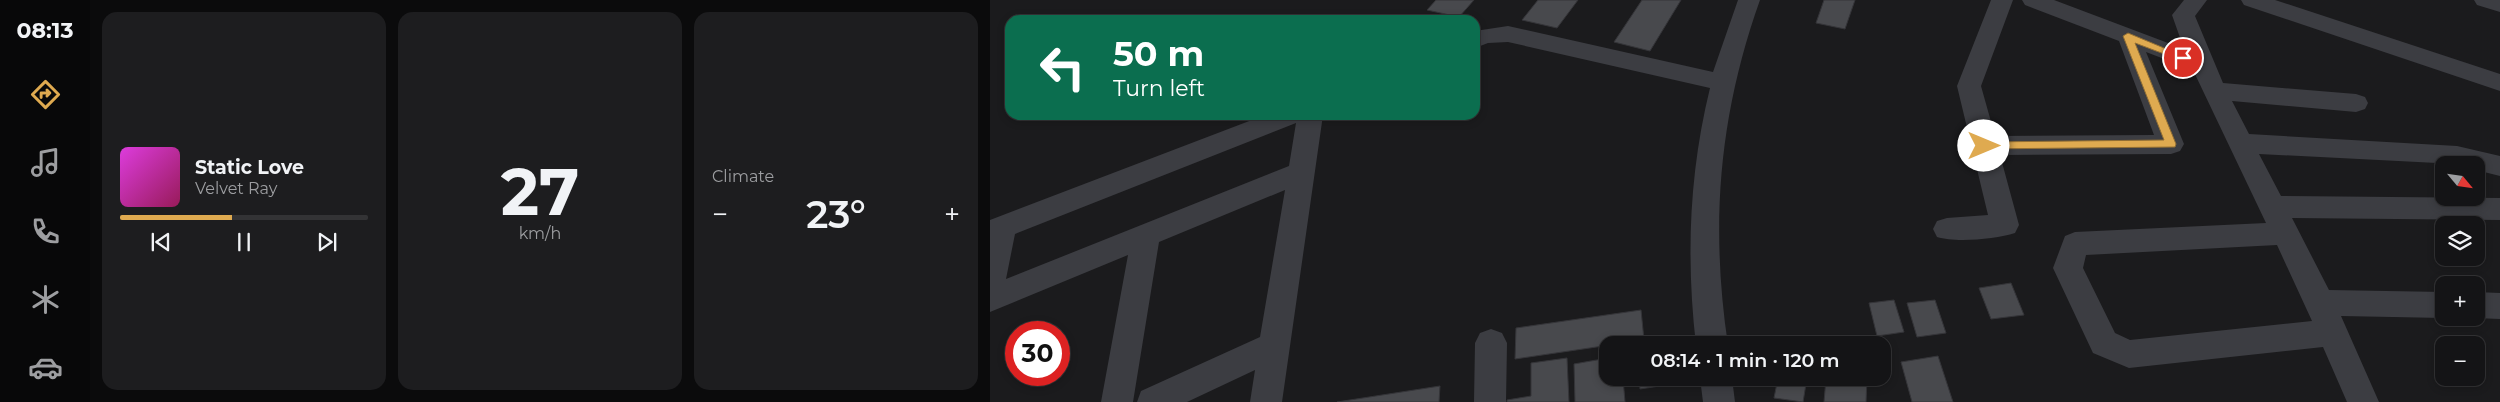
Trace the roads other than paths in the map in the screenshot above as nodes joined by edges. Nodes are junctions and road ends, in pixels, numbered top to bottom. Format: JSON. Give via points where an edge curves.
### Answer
{"nodes":[{"id":1,"x":1749,"y":0,"type":"edge"},
{"id":2,"x":2002,"y":0,"type":"edge"},
{"id":3,"x":2033,"y":0,"type":"edge"},
{"id":4,"x":2196,"y":0,"type":"edge"},
{"id":5,"x":2252,"y":0,"type":"edge"},
{"id":6,"x":2485,"y":0,"type":"edge"},
{"id":7,"x":2500,"y":5,"type":"edge"},
{"id":8,"x":2128,"y":36,"type":"junction"},
{"id":9,"x":1480,"y":38,"type":"edge"},
{"id":10,"x":2202,"y":65,"type":"junction"},
{"id":11,"x":1723,"y":83,"type":"junction"},
{"id":12,"x":2500,"y":83,"type":"edge"},
{"id":13,"x":2215,"y":91,"type":"junction"},
{"id":14,"x":2356,"y":103,"type":"dead end"},
{"id":15,"x":1279,"y":120,"type":"edge"},
{"id":16,"x":1309,"y":120,"type":"edge"},
{"id":17,"x":2241,"y":143,"type":"junction"},
{"id":18,"x":1984,"y":146,"type":"junction"},
{"id":19,"x":2500,"y":166,"type":"edge"},
{"id":20,"x":1301,"y":172,"type":"junction"},
{"id":21,"x":2272,"y":207,"type":"junction"},
{"id":22,"x":2500,"y":209,"type":"edge"},
{"id":23,"x":1947,"y":229,"type":"dead end"},
{"id":24,"x":996,"y":230,"type":"edge"},
{"id":25,"x":2285,"y":233,"type":"junction"},
{"id":26,"x":1146,"y":235,"type":"junction"},
{"id":27,"x":990,"y":283,"type":"edge"},
{"id":28,"x":990,"y":299,"type":"edge"},
{"id":29,"x":2320,"y":303,"type":"junction"},
{"id":30,"x":2435,"y":305,"type":"edge"},
{"id":31,"x":2485,"y":305,"type":"edge"},
{"id":32,"x":2500,"y":306,"type":"edge"},
{"id":33,"x":2332,"y":332,"type":"junction"},
{"id":34,"x":1711,"y":336,"type":"edge"},
{"id":35,"x":1491,"y":343,"type":"dead end"},
{"id":36,"x":1275,"y":345,"type":"junction"},
{"id":37,"x":1717,"y":386,"type":"edge"},
{"id":38,"x":1117,"y":402,"type":"edge"},
{"id":39,"x":1153,"y":402,"type":"edge"},
{"id":40,"x":1266,"y":402,"type":"edge"},
{"id":41,"x":1490,"y":402,"type":"edge"},
{"id":42,"x":1719,"y":402,"type":"edge"},
{"id":43,"x":2363,"y":402,"type":"edge"}],
"edges":[{"from":1,"to":11,"type":"street"},
{"from":2,"to":18,"type":"street","via":[[1969,86]]},
{"from":3,"to":8,"type":"street"},
{"from":4,"to":10,"type":"street","via":[[2183,15]]},
{"from":5,"to":12,"type":"street"},
{"from":6,"to":7,"type":"street"},
{"from":8,"to":10,"type":"street"},
{"from":8,"to":18,"type":"street","via":[[2171,144]]},
{"from":9,"to":11,"type":"street","via":[[1508,34]]},
{"from":10,"to":13,"type":"street"},
{"from":11,"to":34,"type":"street","via":[[1707,178],[1704,274]]},
{"from":13,"to":14,"type":"street"},
{"from":13,"to":17,"type":"street"},
{"from":15,"to":24,"type":"street"},
{"from":16,"to":20,"type":"street"},
{"from":17,"to":19,"type":"street","via":[[2457,156]]},
{"from":17,"to":21,"type":"street"},
{"from":18,"to":23,"type":"street","via":[[2005,225]]},
{"from":20,"to":26,"type":"street"},
{"from":20,"to":36,"type":"street"},
{"from":21,"to":22,"type":"street"},
{"from":21,"to":25,"type":"street"},
{"from":24,"to":27,"type":"street"},
{"from":25,"to":29,"type":"street"},
{"from":25,"to":33,"type":"street","via":[[2075,244],[2068,268],[2104,343],[2128,354]]},
{"from":26,"to":28,"type":"street"},
{"from":26,"to":38,"type":"street"},
{"from":29,"to":30,"type":"street"},
{"from":29,"to":33,"type":"street"},
{"from":31,"to":32,"type":"street"},
{"from":33,"to":43,"type":"street"},
{"from":35,"to":41,"type":"street"},
{"from":36,"to":39,"type":"street"},
{"from":36,"to":40,"type":"street"},
{"from":37,"to":42,"type":"street"}]}
